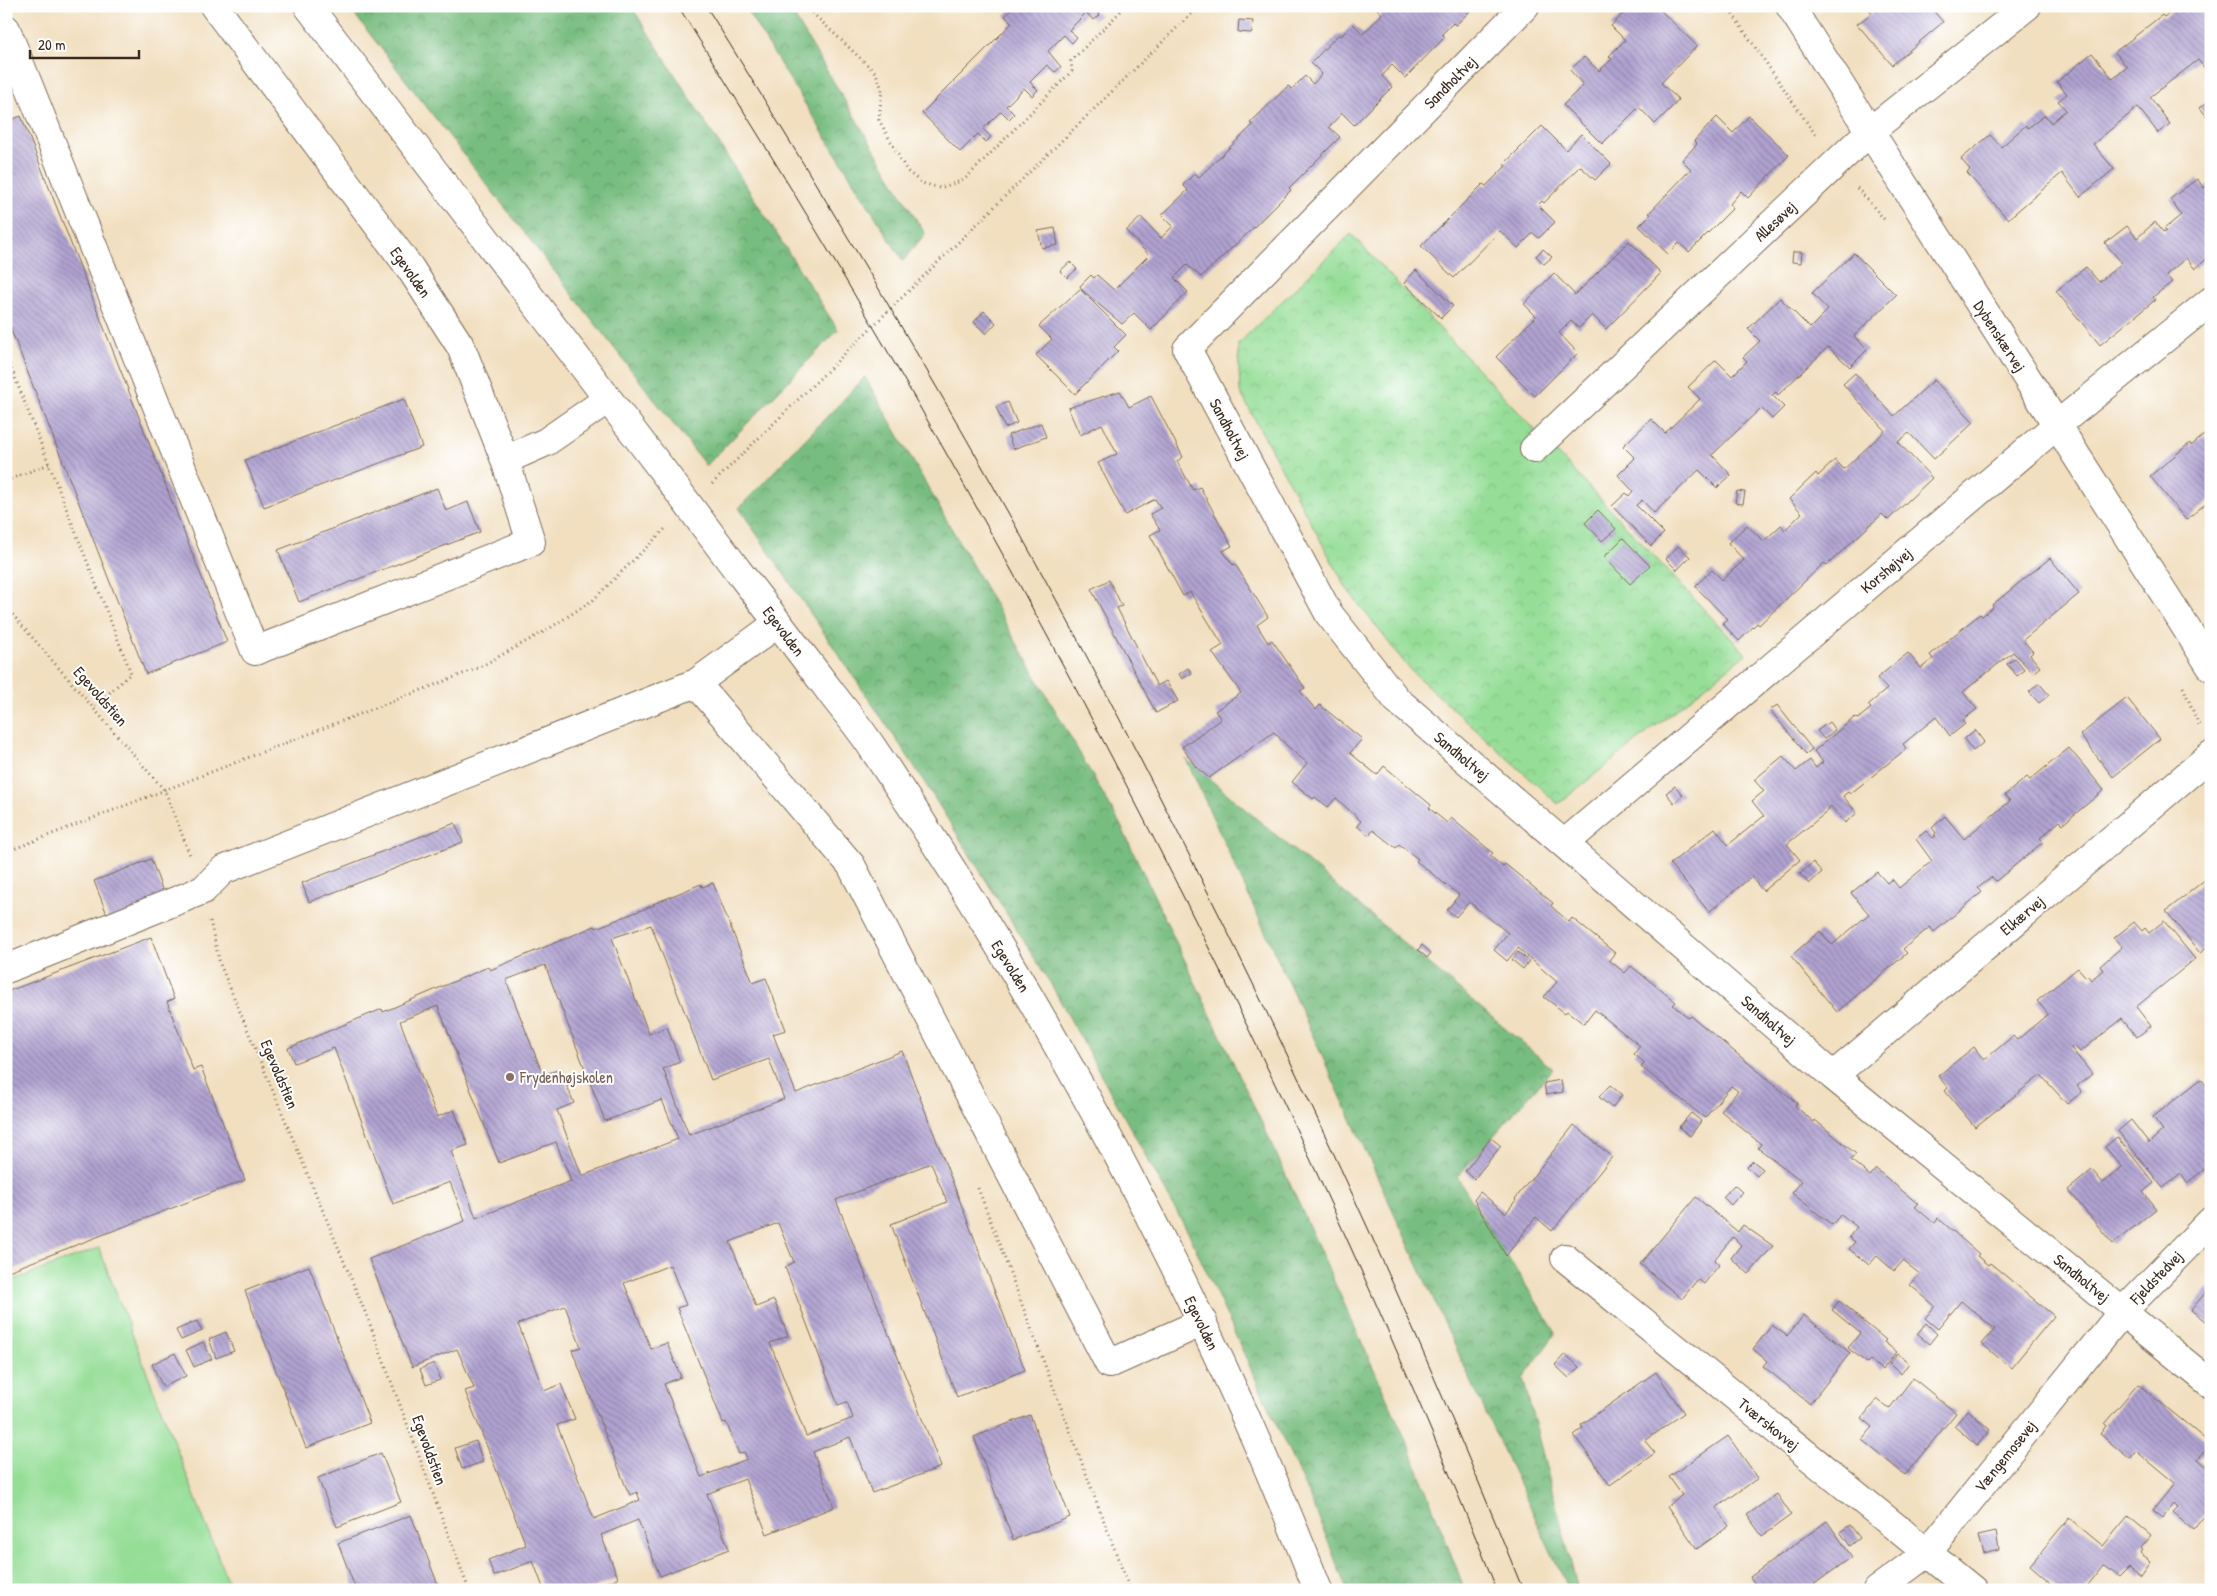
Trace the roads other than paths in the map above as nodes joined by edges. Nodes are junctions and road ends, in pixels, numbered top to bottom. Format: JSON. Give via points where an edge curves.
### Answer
{"nodes":[{"id":1,"x":214,"y":6,"type":"edge"},
{"id":2,"x":308,"y":6,"type":"edge"},
{"id":3,"x":1525,"y":6,"type":"edge"},
{"id":4,"x":1790,"y":6,"type":"edge"},
{"id":5,"x":2027,"y":6,"type":"edge"},
{"id":6,"x":6,"y":30,"type":"edge"},
{"id":7,"x":1870,"y":132,"type":"junction"},
{"id":8,"x":2211,"y":301,"type":"edge"},
{"id":9,"x":608,"y":398,"type":"junction"},
{"id":10,"x":2057,"y":425,"type":"junction"},
{"id":11,"x":1534,"y":448,"type":"dead end"},
{"id":12,"x":505,"y":460,"type":"junction"},
{"id":13,"x":778,"y":623,"type":"junction"},
{"id":14,"x":2211,"y":666,"type":"edge"},
{"id":15,"x":696,"y":683,"type":"junction"},
{"id":16,"x":2211,"y":755,"type":"edge"},
{"id":17,"x":1565,"y":843,"type":"junction"},
{"id":18,"x":6,"y":969,"type":"edge"},
{"id":19,"x":1833,"y":1076,"type":"junction"},
{"id":20,"x":2211,"y":1221,"type":"edge"},
{"id":21,"x":1565,"y":1258,"type":"dead end"},
{"id":22,"x":2123,"y":1311,"type":"junction"},
{"id":23,"x":1203,"y":1322,"type":"junction"},
{"id":24,"x":2211,"y":1384,"type":"edge"},
{"id":25,"x":1927,"y":1552,"type":"junction"},
{"id":26,"x":1318,"y":1590,"type":"edge"},
{"id":27,"x":1877,"y":1590,"type":"edge"},
{"id":28,"x":1973,"y":1590,"type":"edge"}],
"edges":[{"from":1,"to":12,"type":"street","name":"Egevolden","via":[[410,268],[461,347]]},
{"from":2,"to":9,"type":"street","name":"Egevolden"},
{"from":3,"to":17,"type":"street","name":"Sandholtvej","via":[[1188,349],[1328,614],[1397,700]]},
{"from":4,"to":7,"type":"street","name":"Dybenskærvej"},
{"from":5,"to":7,"type":"street","name":"Allesøvej"},
{"from":6,"to":12,"type":"street","name":"Egevolden","via":[[255,651],[531,542]]},
{"from":7,"to":10,"type":"street","name":"Dybenskærvej"},
{"from":7,"to":11,"type":"street","name":"Allesøvej"},
{"from":8,"to":10,"type":"street","name":"Korshøjvej"},
{"from":9,"to":12,"type":"street","via":[[546,442]]},
{"from":9,"to":13,"type":"street","name":"Egevolden","bridge":true},
{"from":10,"to":14,"type":"street","name":"Dybenskærvej"},
{"from":10,"to":17,"type":"street","name":"Korshøjvej"},
{"from":13,"to":15,"type":"street"},
{"from":13,"to":23,"type":"street","name":"Egevolden","via":[[870,744],[1023,984]]},
{"from":15,"to":18,"type":"street","via":[[223,870],[203,890]]},
{"from":15,"to":23,"type":"street","via":[[851,865],[1109,1364]]},
{"from":16,"to":19,"type":"street","name":"Elkærvej"},
{"from":17,"to":19,"type":"street","name":"Sandholtvej"},
{"from":19,"to":22,"type":"street","name":"Sandholtvej"},
{"from":20,"to":22,"type":"street","name":"Fjeldstedvej"},
{"from":21,"to":25,"type":"street","name":"Tværskovvej"},
{"from":22,"to":24,"type":"street","name":"Sandholtvej"},
{"from":22,"to":25,"type":"street","name":"Vængemosevej"},
{"from":23,"to":26,"type":"street","name":"Egevolden","via":[[1254,1434]]},
{"from":25,"to":27,"type":"street","name":"Vængemosevej"},
{"from":25,"to":28,"type":"street","name":"Tværskovvej"}]}
